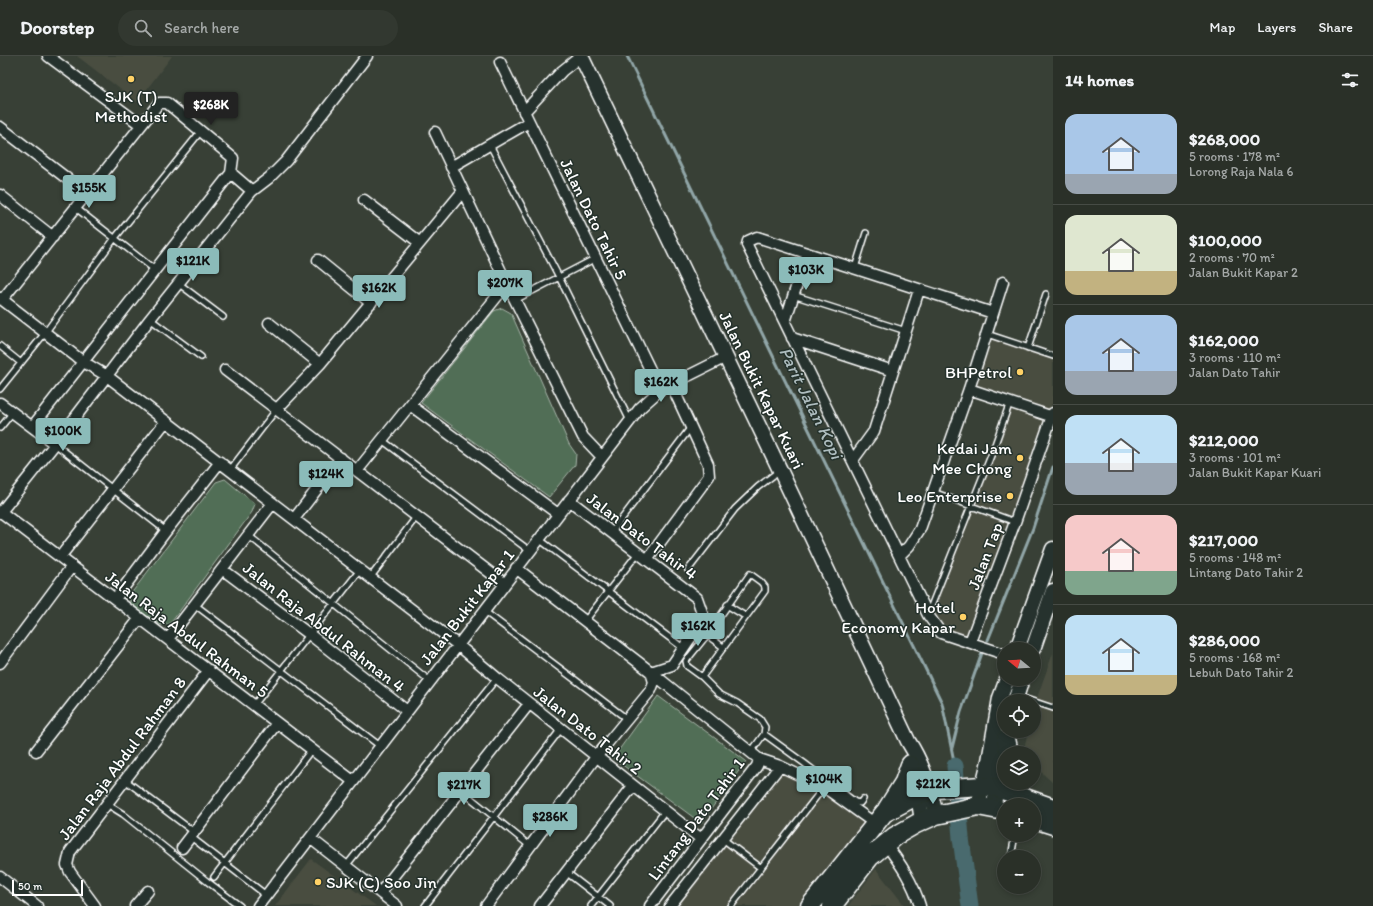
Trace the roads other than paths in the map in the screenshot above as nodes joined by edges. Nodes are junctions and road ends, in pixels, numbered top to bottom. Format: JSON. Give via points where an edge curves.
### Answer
{"nodes":[{"id":1,"x":48,"y":56,"type":"edge"},
{"id":2,"x":367,"y":56,"type":"edge"},
{"id":3,"x":581,"y":56,"type":"edge"},
{"id":4,"x":500,"y":62,"type":"dead end"},
{"id":5,"x":524,"y":112,"type":"junction"},
{"id":6,"x":529,"y":122,"type":"junction"},
{"id":7,"x":141,"y":125,"type":"junction"},
{"id":8,"x":0,"y":127,"type":"edge"},
{"id":9,"x":201,"y":131,"type":"junction"},
{"id":10,"x":435,"y":132,"type":"dead end"},
{"id":11,"x":490,"y":144,"type":"junction"},
{"id":12,"x":451,"y":167,"type":"junction"},
{"id":13,"x":231,"y":173,"type":"junction"},
{"id":14,"x":252,"y":191,"type":"junction"},
{"id":15,"x":462,"y":191,"type":"junction"},
{"id":16,"x":86,"y":194,"type":"junction"},
{"id":17,"x":0,"y":195,"type":"edge"},
{"id":18,"x":364,"y":200,"type":"dead end"},
{"id":19,"x":76,"y":208,"type":"junction"},
{"id":20,"x":866,"y":233,"type":"dead end"},
{"id":21,"x":53,"y":237,"type":"junction"},
{"id":22,"x":115,"y":238,"type":"junction"},
{"id":23,"x":420,"y":243,"type":"junction"},
{"id":24,"x":807,"y":253,"type":"junction"},
{"id":25,"x":596,"y":258,"type":"junction"},
{"id":26,"x":318,"y":260,"type":"dead end"},
{"id":27,"x":855,"y":268,"type":"junction"},
{"id":28,"x":155,"y":270,"type":"junction"},
{"id":29,"x":559,"y":278,"type":"junction"},
{"id":30,"x":1003,"y":282,"type":"dead end"},
{"id":31,"x":178,"y":283,"type":"junction"},
{"id":32,"x":507,"y":284,"type":"junction"},
{"id":33,"x":919,"y":290,"type":"junction"},
{"id":34,"x":1046,"y":294,"type":"dead end"},
{"id":35,"x":793,"y":295,"type":"junction"},
{"id":36,"x":1,"y":299,"type":"edge"},
{"id":37,"x":515,"y":300,"type":"junction"},
{"id":38,"x":371,"y":302,"type":"junction"},
{"id":39,"x":993,"y":313,"type":"junction"},
{"id":40,"x":223,"y":318,"type":"dead end"},
{"id":41,"x":150,"y":319,"type":"junction"},
{"id":42,"x":785,"y":322,"type":"junction"},
{"id":43,"x":269,"y":323,"type":"dead end"},
{"id":44,"x":906,"y":331,"type":"junction"},
{"id":45,"x":45,"y":333,"type":"junction"},
{"id":46,"x":987,"y":334,"type":"junction"},
{"id":47,"x":792,"y":338,"type":"junction"},
{"id":48,"x":0,"y":346,"type":"edge"},
{"id":49,"x":1028,"y":348,"type":"junction"},
{"id":50,"x":1053,"y":356,"type":"edge"},
{"id":51,"x":201,"y":357,"type":"dead end"},
{"id":52,"x":726,"y":357,"type":"junction"},
{"id":53,"x":82,"y":362,"type":"junction"},
{"id":54,"x":21,"y":363,"type":"junction"},
{"id":55,"x":320,"y":364,"type":"junction"},
{"id":56,"x":225,"y":370,"type":"dead end"},
{"id":57,"x":893,"y":371,"type":"junction"},
{"id":58,"x":107,"y":376,"type":"junction"},
{"id":59,"x":671,"y":384,"type":"junction"},
{"id":60,"x":969,"y":388,"type":"junction"},
{"id":61,"x":0,"y":389,"type":"edge"},
{"id":62,"x":660,"y":390,"type":"junction"},
{"id":63,"x":1010,"y":402,"type":"junction"},
{"id":64,"x":0,"y":403,"type":"edge"},
{"id":65,"x":410,"y":406,"type":"junction"},
{"id":66,"x":276,"y":410,"type":"junction"},
{"id":67,"x":13,"y":412,"type":"junction"},
{"id":68,"x":1053,"y":415,"type":"edge"},
{"id":69,"x":166,"y":421,"type":"junction"},
{"id":70,"x":630,"y":421,"type":"junction"},
{"id":71,"x":32,"y":427,"type":"junction"},
{"id":72,"x":691,"y":427,"type":"junction"},
{"id":73,"x":0,"y":428,"type":"edge"},
{"id":74,"x":382,"y":440,"type":"junction"},
{"id":75,"x":55,"y":444,"type":"junction"},
{"id":76,"x":602,"y":457,"type":"junction"},
{"id":77,"x":341,"y":458,"type":"junction"},
{"id":78,"x":853,"y":460,"type":"junction"},
{"id":79,"x":220,"y":462,"type":"junction"},
{"id":80,"x":230,"y":470,"type":"junction"},
{"id":81,"x":780,"y":470,"type":"junction"},
{"id":82,"x":357,"y":471,"type":"junction"},
{"id":83,"x":113,"y":490,"type":"junction"},
{"id":84,"x":933,"y":492,"type":"junction"},
{"id":85,"x":569,"y":500,"type":"junction"},
{"id":86,"x":273,"y":503,"type":"junction"},
{"id":87,"x":971,"y":506,"type":"junction"},
{"id":88,"x":0,"y":513,"type":"edge"},
{"id":89,"x":558,"y":514,"type":"junction"},
{"id":90,"x":417,"y":516,"type":"junction"},
{"id":91,"x":294,"y":519,"type":"junction"},
{"id":92,"x":1015,"y":522,"type":"junction"},
{"id":93,"x":166,"y":531,"type":"junction"},
{"id":94,"x":611,"y":533,"type":"junction"},
{"id":95,"x":248,"y":535,"type":"junction"},
{"id":96,"x":539,"y":539,"type":"junction"},
{"id":97,"x":1053,"y":549,"type":"edge"},
{"id":98,"x":530,"y":551,"type":"junction"},
{"id":99,"x":638,"y":553,"type":"junction"},
{"id":100,"x":899,"y":556,"type":"junction"},
{"id":101,"x":60,"y":557,"type":"junction"},
{"id":102,"x":647,"y":560,"type":"junction"},
{"id":103,"x":72,"y":566,"type":"junction"},
{"id":104,"x":516,"y":568,"type":"junction"},
{"id":105,"x":222,"y":569,"type":"junction"},
{"id":106,"x":360,"y":570,"type":"junction"},
{"id":107,"x":688,"y":570,"type":"dead end"},
{"id":108,"x":370,"y":578,"type":"junction"},
{"id":109,"x":505,"y":584,"type":"junction"},
{"id":110,"x":608,"y":591,"type":"junction"},
{"id":111,"x":1053,"y":591,"type":"edge"},
{"id":112,"x":115,"y":599,"type":"junction"},
{"id":113,"x":194,"y":604,"type":"junction"},
{"id":114,"x":333,"y":604,"type":"junction"},
{"id":115,"x":727,"y":605,"type":"junction"},
{"id":116,"x":484,"y":611,"type":"junction"},
{"id":117,"x":928,"y":615,"type":"junction"},
{"id":118,"x":745,"y":616,"type":"junction"},
{"id":119,"x":140,"y":618,"type":"junction"},
{"id":120,"x":584,"y":621,"type":"junction"},
{"id":121,"x":309,"y":634,"type":"junction"},
{"id":122,"x":707,"y":635,"type":"junction"},
{"id":123,"x":168,"y":639,"type":"junction"},
{"id":124,"x":1020,"y":642,"type":"edge"},
{"id":125,"x":1035,"y":642,"type":"edge"},
{"id":126,"x":975,"y":644,"type":"junction"},
{"id":127,"x":458,"y":645,"type":"junction"},
{"id":128,"x":723,"y":647,"type":"junction"},
{"id":129,"x":683,"y":648,"type":"junction"},
{"id":130,"x":997,"y":652,"type":"edge"},
{"id":131,"x":0,"y":663,"type":"edge"},
{"id":132,"x":209,"y":670,"type":"junction"},
{"id":133,"x":281,"y":670,"type":"junction"},
{"id":134,"x":650,"y":672,"type":"junction"},
{"id":135,"x":702,"y":677,"type":"junction"},
{"id":136,"x":496,"y":678,"type":"junction"},
{"id":137,"x":430,"y":681,"type":"junction"},
{"id":138,"x":1004,"y":686,"type":"edge"},
{"id":139,"x":530,"y":704,"type":"junction"},
{"id":140,"x":254,"y":705,"type":"junction"},
{"id":141,"x":1041,"y":705,"type":"edge"},
{"id":142,"x":1053,"y":708,"type":"edge"},
{"id":143,"x":407,"y":711,"type":"junction"},
{"id":144,"x":627,"y":719,"type":"junction"},
{"id":145,"x":277,"y":723,"type":"junction"},
{"id":146,"x":561,"y":729,"type":"junction"},
{"id":147,"x":764,"y":734,"type":"junction"},
{"id":148,"x":908,"y":741,"type":"junction"},
{"id":149,"x":1008,"y":741,"type":"edge"},
{"id":150,"x":380,"y":746,"type":"junction"},
{"id":151,"x":312,"y":749,"type":"junction"},
{"id":152,"x":36,"y":751,"type":"dead end"},
{"id":153,"x":755,"y":755,"type":"junction"},
{"id":154,"x":596,"y":757,"type":"junction"},
{"id":155,"x":910,"y":765,"type":"junction"},
{"id":156,"x":780,"y":766,"type":"junction"},
{"id":157,"x":126,"y":780,"type":"junction"},
{"id":158,"x":353,"y":780,"type":"junction"},
{"id":159,"x":633,"y":786,"type":"junction"},
{"id":160,"x":824,"y":787,"type":"junction"},
{"id":161,"x":984,"y":787,"type":"junction"},
{"id":162,"x":462,"y":791,"type":"junction"},
{"id":163,"x":928,"y":792,"type":"junction"},
{"id":164,"x":1008,"y":798,"type":"edge"},
{"id":165,"x":863,"y":799,"type":"dead end"},
{"id":166,"x":107,"y":804,"type":"junction"},
{"id":167,"x":987,"y":808,"type":"edge"},
{"id":168,"x":1053,"y":808,"type":"edge"},
{"id":169,"x":1041,"y":809,"type":"edge"},
{"id":170,"x":665,"y":811,"type":"junction"},
{"id":171,"x":1041,"y":815,"type":"edge"},
{"id":172,"x":494,"y":817,"type":"junction"},
{"id":173,"x":933,"y":817,"type":"junction"},
{"id":174,"x":879,"y":818,"type":"junction"},
{"id":175,"x":1053,"y":825,"type":"edge"},
{"id":176,"x":193,"y":834,"type":"junction"},
{"id":177,"x":310,"y":838,"type":"junction"},
{"id":178,"x":700,"y":839,"type":"junction"},
{"id":179,"x":723,"y":839,"type":"junction"},
{"id":180,"x":885,"y":843,"type":"junction"},
{"id":181,"x":530,"y":846,"type":"junction"},
{"id":182,"x":182,"y":848,"type":"dead end"},
{"id":183,"x":224,"y":863,"type":"junction"},
{"id":184,"x":346,"y":866,"type":"junction"},
{"id":185,"x":761,"y":868,"type":"junction"},
{"id":186,"x":566,"y":872,"type":"junction"},
{"id":187,"x":214,"y":877,"type":"dead end"},
{"id":188,"x":0,"y":878,"type":"edge"},
{"id":189,"x":148,"y":891,"type":"dead end"},
{"id":190,"x":380,"y":893,"type":"junction"},
{"id":191,"x":266,"y":895,"type":"junction"},
{"id":192,"x":598,"y":897,"type":"junction"},
{"id":193,"x":917,"y":904,"type":"edge"},
{"id":194,"x":37,"y":906,"type":"edge"},
{"id":195,"x":95,"y":906,"type":"edge"},
{"id":196,"x":135,"y":906,"type":"edge"},
{"id":197,"x":240,"y":906,"type":"edge"},
{"id":198,"x":258,"y":906,"type":"edge"},
{"id":199,"x":397,"y":906,"type":"edge"},
{"id":200,"x":425,"y":906,"type":"edge"},
{"id":201,"x":486,"y":906,"type":"edge"},
{"id":202,"x":540,"y":906,"type":"edge"},
{"id":203,"x":591,"y":906,"type":"edge"},
{"id":204,"x":610,"y":906,"type":"edge"},
{"id":205,"x":650,"y":906,"type":"edge"},
{"id":206,"x":670,"y":906,"type":"edge"},
{"id":207,"x":731,"y":906,"type":"edge"},
{"id":208,"x":810,"y":906,"type":"edge"},
{"id":209,"x":832,"y":906,"type":"edge"}],
"edges":[{"from":1,"to":7,"type":"street"},
{"from":2,"to":14,"type":"street","via":[[286,161]]},
{"from":3,"to":5,"type":"street","via":[[562,71]]},
{"from":3,"to":52,"type":"street","name":"Jalan Bukit Kapar Kuari"},
{"from":4,"to":5,"type":"street","name":"Jalan Dato Tahir 5"},
{"from":5,"to":6,"type":"street","name":"Jalan Dato Tahir 5"},
{"from":6,"to":11,"type":"street"},
{"from":6,"to":25,"type":"street","name":"Jalan Dato Tahir 5"},
{"from":7,"to":9,"type":"street","via":[[158,103],[167,103]]},
{"from":7,"to":16,"type":"street"},
{"from":8,"to":16,"type":"street"},
{"from":9,"to":13,"type":"street","via":[[234,158]]},
{"from":9,"to":22,"type":"lane"},
{"from":10,"to":12,"type":"street"},
{"from":11,"to":12,"type":"street"},
{"from":11,"to":29,"type":"lane"},
{"from":12,"to":15,"type":"street"},
{"from":13,"to":14,"type":"street"},
{"from":13,"to":28,"type":"street"},
{"from":14,"to":31,"type":"street"},
{"from":15,"to":23,"type":"street"},
{"from":15,"to":32,"type":"street"},
{"from":16,"to":19,"type":"street"},
{"from":17,"to":21,"type":"street"},
{"from":18,"to":23,"type":"street"},
{"from":19,"to":21,"type":"street"},
{"from":19,"to":22,"type":"lane"},
{"from":20,"to":27,"type":"lane"},
{"from":21,"to":36,"type":"street"},
{"from":22,"to":28,"type":"lane"},
{"from":22,"to":45,"type":"lane"},
{"from":23,"to":38,"type":"street"},
{"from":24,"to":27,"type":"street"},
{"from":24,"to":35,"type":"street"},
{"from":24,"to":42,"type":"street","via":[[757,238],[748,241],[747,245]]},
{"from":25,"to":29,"type":"lane"},
{"from":25,"to":62,"type":"street","name":"Jalan Dato Tahir 5"},
{"from":26,"to":38,"type":"street"},
{"from":27,"to":33,"type":"street"},
{"from":28,"to":53,"type":"street"},
{"from":29,"to":37,"type":"lane"},
{"from":29,"to":70,"type":"lane"},
{"from":30,"to":39,"type":"street"},
{"from":31,"to":40,"type":"lane"},
{"from":31,"to":41,"type":"street"},
{"from":32,"to":37,"type":"street"},
{"from":32,"to":65,"type":"street"},
{"from":33,"to":39,"type":"street"},
{"from":33,"to":44,"type":"street"},
{"from":34,"to":49,"type":"lane"},
{"from":35,"to":42,"type":"street"},
{"from":35,"to":44,"type":"lane"},
{"from":36,"to":45,"type":"street","name":"Jalan Dato Tahir 2"},
{"from":37,"to":76,"type":"street","via":[[583,437]]},
{"from":38,"to":55,"type":"street"},
{"from":39,"to":46,"type":"street"},
{"from":41,"to":51,"type":"lane"},
{"from":41,"to":58,"type":"street"},
{"from":42,"to":47,"type":"street"},
{"from":43,"to":55,"type":"street"},
{"from":44,"to":57,"type":"street"},
{"from":45,"to":53,"type":"street","name":"Jalan Dato Tahir 2"},
{"from":45,"to":54,"type":"lane"},
{"from":46,"to":49,"type":"lane"},
{"from":46,"to":60,"type":"street"},
{"from":47,"to":57,"type":"street"},
{"from":47,"to":78,"type":"street"},
{"from":48,"to":54,"type":"lane"},
{"from":49,"to":50,"type":"lane"},
{"from":52,"to":59,"type":"street","name":"Jalan Bukit Kapar 1"},
{"from":52,"to":81,"type":"street","name":"Jalan Bukit Kapar Kuari"},
{"from":53,"to":58,"type":"street","name":"Jalan Dato Tahir 2"},
{"from":53,"to":71,"type":"street"},
{"from":54,"to":61,"type":"lane"},
{"from":55,"to":66,"type":"street"},
{"from":56,"to":66,"type":"street"},
{"from":57,"to":78,"type":"street","via":[[874,431]]},
{"from":58,"to":69,"type":"street","name":"Jalan Dato Tahir 2"},
{"from":58,"to":75,"type":"street"},
{"from":59,"to":62,"type":"street","name":"Jalan Bukit Kapar 1"},
{"from":59,"to":72,"type":"street"},
{"from":60,"to":63,"type":"street"},
{"from":60,"to":84,"type":"street"},
{"from":62,"to":70,"type":"street","name":"Jalan Bukit Kapar 1"},
{"from":63,"to":68,"type":"street"},
{"from":63,"to":87,"type":"lane"},
{"from":64,"to":67,"type":"street"},
{"from":65,"to":74,"type":"street"},
{"from":65,"to":89,"type":"street"},
{"from":66,"to":77,"type":"street"},
{"from":66,"to":80,"type":"lane"},
{"from":67,"to":71,"type":"street"},
{"from":67,"to":73,"type":"lane"},
{"from":68,"to":92,"type":"street","name":"Jalan Tap"},
{"from":69,"to":79,"type":"street","name":"Jalan Dato Tahir 2"},
{"from":69,"to":83,"type":"street"},
{"from":70,"to":76,"type":"street","name":"Jalan Bukit Kapar 1"},
{"from":71,"to":75,"type":"street"},
{"from":72,"to":94,"type":"lane"},
{"from":72,"to":102,"type":"street","via":[[708,464],[709,476]]},
{"from":74,"to":82,"type":"street"},
{"from":74,"to":98,"type":"lane"},
{"from":75,"to":83,"type":"lane"},
{"from":75,"to":88,"type":"street"},
{"from":76,"to":85,"type":"street","name":"Jalan Bukit Kapar 1"},
{"from":77,"to":82,"type":"street"},
{"from":77,"to":91,"type":"street"},
{"from":78,"to":100,"type":"street"},
{"from":79,"to":80,"type":"street","name":"Jalan Dato Tahir 2"},
{"from":79,"to":93,"type":"street"},
{"from":80,"to":86,"type":"street","name":"Jalan Dato Tahir 2"},
{"from":81,"to":107,"type":"lane","via":[[735,509]]},
{"from":81,"to":148,"type":"street","name":"Jalan Bukit Kapar Kuari"},
{"from":82,"to":90,"type":"street"},
{"from":83,"to":93,"type":"lane"},
{"from":83,"to":101,"type":"street"},
{"from":84,"to":87,"type":"lane"},
{"from":84,"to":100,"type":"street","via":[[920,529]]},
{"from":85,"to":89,"type":"street","name":"Jalan Bukit Kapar 1"},
{"from":85,"to":94,"type":"street","name":"Jalan Dato Tahir 4"},
{"from":86,"to":91,"type":"street","name":"Jalan Dato Tahir 2"},
{"from":86,"to":95,"type":"street"},
{"from":87,"to":92,"type":"lane"},
{"from":87,"to":117,"type":"lane"},
{"from":88,"to":101,"type":"street","name":"Jalan Raja Abdul Rahman 5"},
{"from":89,"to":96,"type":"street","name":"Jalan Bukit Kapar 1"},
{"from":90,"to":108,"type":"lane"},
{"from":90,"to":109,"type":"street"},
{"from":91,"to":106,"type":"street","name":"Jalan Dato Tahir 2"},
{"from":92,"to":126,"type":"street","name":"Jalan Tap"},
{"from":93,"to":112,"type":"street"},
{"from":94,"to":99,"type":"street","name":"Jalan Dato Tahir 4"},
{"from":95,"to":105,"type":"street"},
{"from":95,"to":114,"type":"lane"},
{"from":96,"to":98,"type":"street","name":"Jalan Bukit Kapar 1"},
{"from":96,"to":110,"type":"lane"},
{"from":97,"to":124,"type":"street"},
{"from":98,"to":104,"type":"street","name":"Jalan Bukit Kapar 1"},
{"from":99,"to":102,"type":"street","name":"Jalan Dato Tahir 4"},
{"from":99,"to":110,"type":"lane"},
{"from":100,"to":117,"type":"street"},
{"from":101,"to":103,"type":"street","name":"Jalan Raja Abdul Rahman 5"},
{"from":102,"to":129,"type":"street","name":"Jalan Dato Tahir 4","via":[[697,598],[704,618]]},
{"from":103,"to":112,"type":"street","name":"Jalan Raja Abdul Rahman 5"},
{"from":103,"to":131,"type":"street"},
{"from":104,"to":109,"type":"street","name":"Jalan Bukit Kapar 1"},
{"from":104,"to":120,"type":"street"},
{"from":105,"to":113,"type":"street"},
{"from":105,"to":121,"type":"street","name":"Jalan Raja Abdul Rahman 4"},
{"from":106,"to":108,"type":"street","name":"Jalan Dato Tahir 2"},
{"from":106,"to":114,"type":"lane"},
{"from":108,"to":127,"type":"street","name":"Jalan Dato Tahir 2"},
{"from":109,"to":116,"type":"street","name":"Jalan Bukit Kapar 1"},
{"from":110,"to":120,"type":"lane"},
{"from":110,"to":129,"type":"lane"},
{"from":111,"to":125,"type":"street"},
{"from":112,"to":119,"type":"street","name":"Jalan Raja Abdul Rahman 5"},
{"from":113,"to":123,"type":"street"},
{"from":113,"to":133,"type":"lane"},
{"from":114,"to":121,"type":"lane"},
{"from":114,"to":137,"type":"lane"},
{"from":115,"to":118,"type":"lane"},
{"from":115,"to":118,"type":"lane","via":[[750,574],[765,587],[765,591]]},
{"from":115,"to":122,"type":"lane"},
{"from":116,"to":127,"type":"street","name":"Jalan Bukit Kapar 1"},
{"from":116,"to":144,"type":"lane"},
{"from":117,"to":126,"type":"street","via":[[941,633]]},
{"from":118,"to":128,"type":"lane"},
{"from":119,"to":123,"type":"street","name":"Jalan Raja Abdul Rahman 5"},
{"from":119,"to":152,"type":"street"},
{"from":120,"to":134,"type":"street"},
{"from":121,"to":133,"type":"lane"},
{"from":121,"to":143,"type":"street","name":"Jalan Raja Abdul Rahman 4"},
{"from":122,"to":128,"type":"lane"},
{"from":122,"to":135,"type":"lane","via":[[686,661],[687,666]]},
{"from":123,"to":132,"type":"street","name":"Jalan Raja Abdul Rahman 5"},
{"from":126,"to":130,"type":"street"},
{"from":127,"to":136,"type":"street","name":"Jalan Dato Tahir 2"},
{"from":127,"to":137,"type":"street","name":"Jalan Bukit Kapar 1"},
{"from":128,"to":135,"type":"lane"},
{"from":129,"to":134,"type":"street","via":[[672,665]]},
{"from":132,"to":140,"type":"street","name":"Jalan Raja Abdul Rahman 5"},
{"from":132,"to":157,"type":"street","name":"Jalan Raja Abdul Rahman 8"},
{"from":133,"to":140,"type":"lane"},
{"from":133,"to":150,"type":"lane"},
{"from":134,"to":144,"type":"street","via":[[654,682],[652,690]]},
{"from":134,"to":153,"type":"street"},
{"from":135,"to":147,"type":"lane","via":[[718,694],[760,719],[765,727]]},
{"from":136,"to":139,"type":"street","name":"Jalan Dato Tahir 2"},
{"from":136,"to":184,"type":"lane"},
{"from":137,"to":143,"type":"street","name":"Jalan Bukit Kapar 1"},
{"from":138,"to":161,"type":"street"},
{"from":139,"to":146,"type":"street","name":"Jalan Dato Tahir 2"},
{"from":139,"to":162,"type":"street"},
{"from":140,"to":145,"type":"street","name":"Jalan Raja Abdul Rahman 5"},
{"from":141,"to":142,"type":"lane"},
{"from":143,"to":150,"type":"street","name":"Jalan Bukit Kapar 1"},
{"from":144,"to":154,"type":"street"},
{"from":145,"to":151,"type":"street","name":"Jalan Raja Abdul Rahman 5"},
{"from":145,"to":176,"type":"street"},
{"from":146,"to":154,"type":"street","name":"Jalan Dato Tahir 2"},
{"from":146,"to":172,"type":"lane"},
{"from":147,"to":153,"type":"lane"},
{"from":147,"to":165,"type":"lane","via":[[855,802],[860,803]]},
{"from":148,"to":155,"type":"street","name":"Jalan Bukit Kapar Kuari"},
{"from":148,"to":163,"type":"street","name":"Jalan Bukit Kapar Kuari","via":[[922,767]]},
{"from":149,"to":161,"type":"street"},
{"from":150,"to":158,"type":"street","name":"Jalan Bukit Kapar 1"},
{"from":151,"to":158,"type":"street","name":"Jalan Raja Abdul Rahman 5"},
{"from":151,"to":183,"type":"lane"},
{"from":153,"to":156,"type":"street"},
{"from":153,"to":178,"type":"street","name":"Lintang Dato Tahir 1","via":[[758,766]]},
{"from":154,"to":159,"type":"street","name":"Jalan Dato Tahir 2"},
{"from":154,"to":181,"type":"street"},
{"from":155,"to":163,"type":"street","name":"Jalan Bukit Kapar Kuari"},
{"from":155,"to":174,"type":"highway","via":[[904,782]]},
{"from":156,"to":160,"type":"street"},
{"from":156,"to":179,"type":"street"},
{"from":157,"to":166,"type":"street","name":"Jalan Raja Abdul Rahman 8"},
{"from":157,"to":176,"type":"lane"},
{"from":158,"to":177,"type":"street","name":"Jalan Bukit Kapar 1"},
{"from":159,"to":170,"type":"street","name":"Jalan Dato Tahir 2"},
{"from":159,"to":186,"type":"street"},
{"from":160,"to":174,"type":"street"},
{"from":160,"to":185,"type":"lane"},
{"from":161,"to":163,"type":"highway"},
{"from":161,"to":164,"type":"highway"},
{"from":161,"to":167,"type":"street"},
{"from":162,"to":172,"type":"lane"},
{"from":162,"to":190,"type":"street"},
{"from":163,"to":173,"type":"street","name":"Jalan Bukit Kapar Kuari"},
{"from":163,"to":174,"type":"highway"},
{"from":166,"to":195,"type":"street","name":"Jalan Raja Abdul Rahman 8","via":[[70,852],[67,865]]},
{"from":166,"to":197,"type":"lane"},
{"from":167,"to":173,"type":"highway"},
{"from":168,"to":169,"type":"highway"},
{"from":170,"to":178,"type":"street","name":"Jalan Dato Tahir 2"},
{"from":170,"to":192,"type":"lane"},
{"from":171,"to":175,"type":"highway"},
{"from":172,"to":181,"type":"lane"},
{"from":172,"to":200,"type":"lane"},
{"from":173,"to":180,"type":"highway"},
{"from":174,"to":208,"type":"highway"},
{"from":176,"to":182,"type":"street"},
{"from":176,"to":183,"type":"lane"},
{"from":177,"to":184,"type":"street"},
{"from":177,"to":191,"type":"street","name":"Jalan Bukit Kapar 1"},
{"from":178,"to":205,"type":"street","name":"Lintang Dato Tahir 1"},
{"from":179,"to":185,"type":"lane"},
{"from":179,"to":206,"type":"street"},
{"from":180,"to":193,"type":"street","via":[[915,890]]},
{"from":180,"to":209,"type":"highway","via":[[870,857]]},
{"from":181,"to":201,"type":"street"},
{"from":183,"to":187,"type":"lane"},
{"from":183,"to":191,"type":"lane"},
{"from":184,"to":190,"type":"street"},
{"from":185,"to":207,"type":"lane"},
{"from":186,"to":192,"type":"lane"},
{"from":186,"to":202,"type":"street"},
{"from":188,"to":194,"type":"street"},
{"from":189,"to":196,"type":"street"},
{"from":190,"to":199,"type":"street"},
{"from":191,"to":198,"type":"street","name":"Jalan Bukit Kapar 1"},
{"from":192,"to":203,"type":"lane"},
{"from":192,"to":204,"type":"lane"}]}
